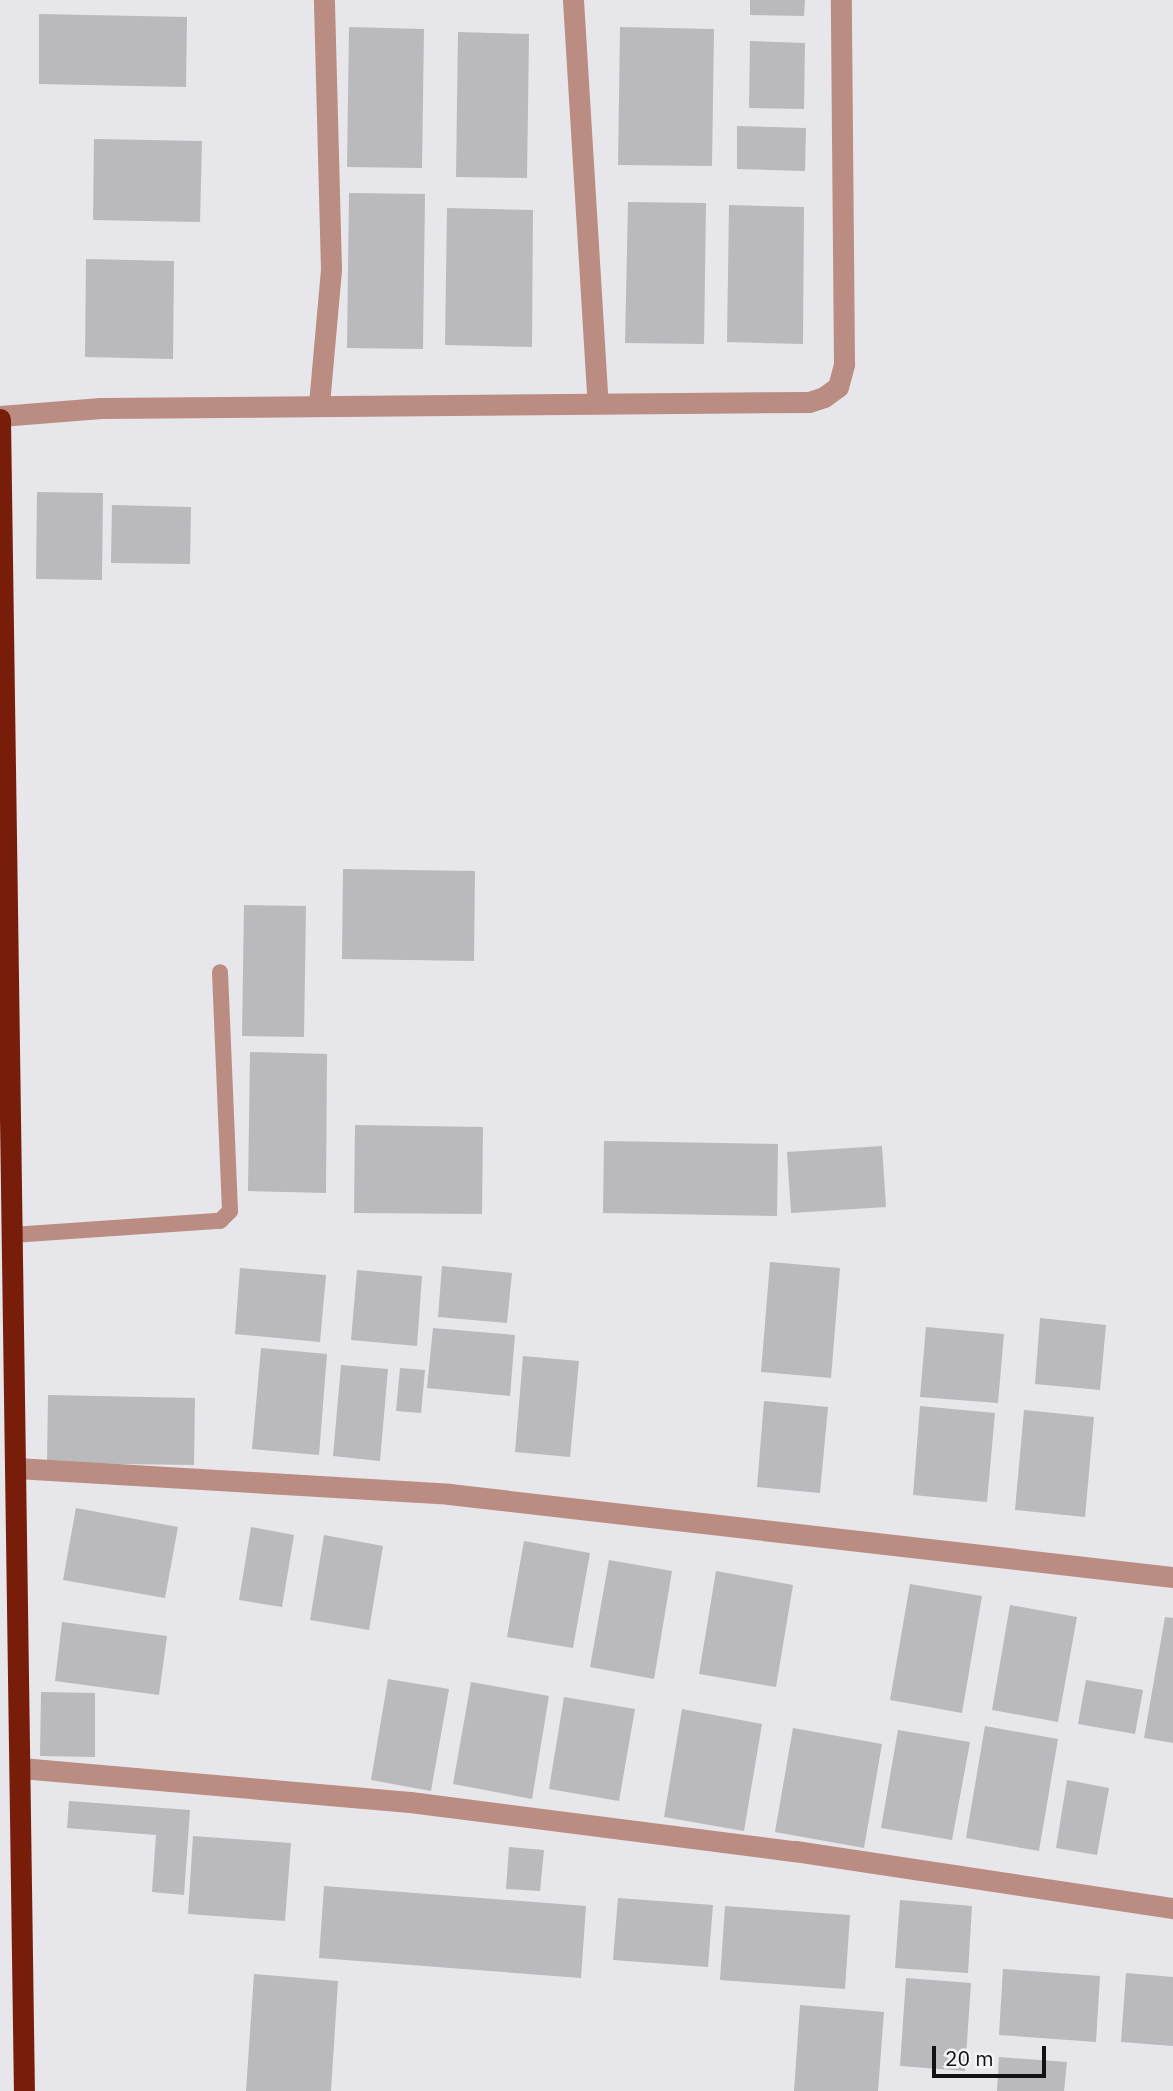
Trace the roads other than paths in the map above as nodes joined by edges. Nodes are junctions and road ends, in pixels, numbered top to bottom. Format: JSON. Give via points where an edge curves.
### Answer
{"nodes":[{"id":1,"x":324,"y":0,"type":"edge"},
{"id":2,"x":573,"y":0,"type":"edge"},
{"id":3,"x":841,"y":0,"type":"edge"},
{"id":4,"x":598,"y":403,"type":"junction"},
{"id":5,"x":319,"y":404,"type":"junction"},
{"id":6,"x":0,"y":418,"type":"edge"},
{"id":7,"x":2,"y":468,"type":"edge"},
{"id":8,"x":220,"y":972,"type":"dead end"},
{"id":9,"x":12,"y":1235,"type":"junction"},
{"id":10,"x":16,"y":1468,"type":"junction"},
{"id":11,"x":1173,"y":1577,"type":"edge"},
{"id":12,"x":21,"y":1768,"type":"junction"},
{"id":13,"x":1173,"y":1909,"type":"edge"},
{"id":14,"x":24,"y":2091,"type":"edge"}],
"edges":[{"from":1,"to":5,"type":"street","via":[[331,270]]},
{"from":2,"to":4,"type":"street"},
{"from":3,"to":4,"type":"street","via":[[844,364],[838,387],[808,402]]},
{"from":4,"to":5,"type":"street"},
{"from":5,"to":6,"type":"street","via":[[102,408]]},
{"from":6,"to":7,"type":"highway"},
{"from":7,"to":9,"type":"highway"},
{"from":8,"to":9,"type":"lane","via":[[230,1211],[220,1221]]},
{"from":9,"to":10,"type":"highway"},
{"from":10,"to":11,"type":"street","via":[[449,1494]]},
{"from":10,"to":12,"type":"highway"},
{"from":12,"to":13,"type":"street","via":[[424,1804],[795,1851]]},
{"from":12,"to":14,"type":"highway"}]}
